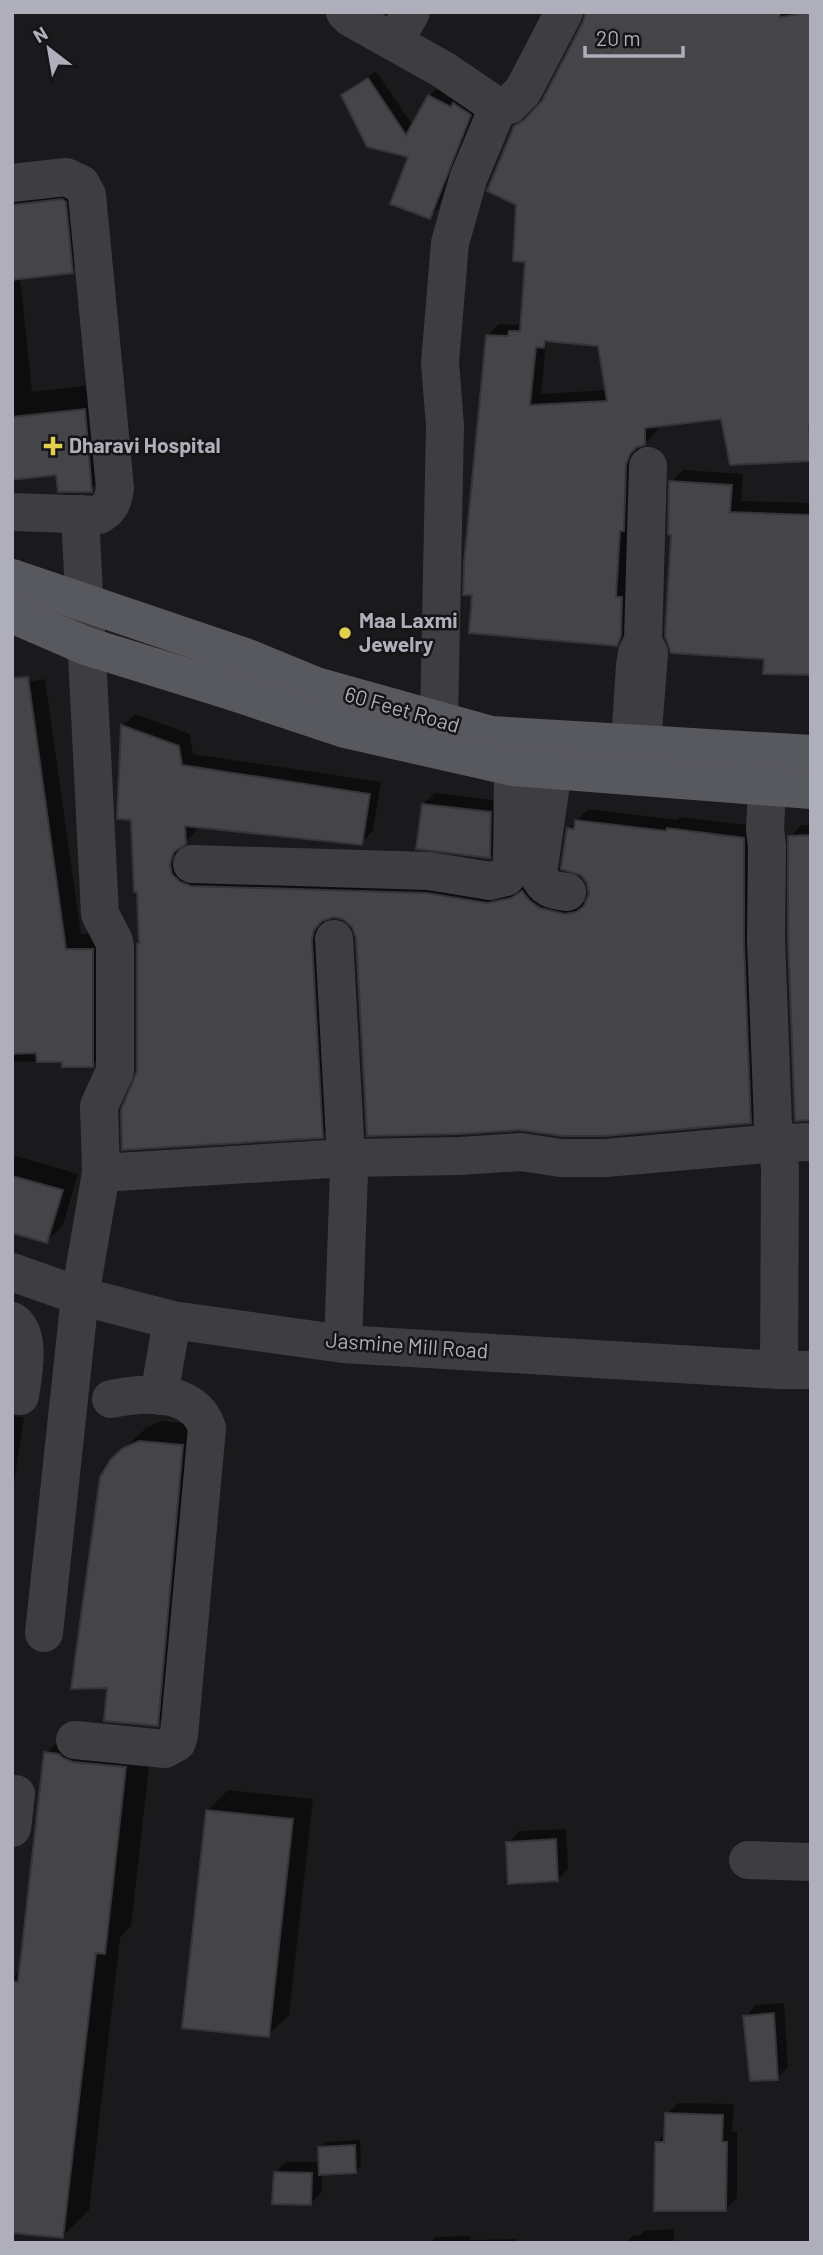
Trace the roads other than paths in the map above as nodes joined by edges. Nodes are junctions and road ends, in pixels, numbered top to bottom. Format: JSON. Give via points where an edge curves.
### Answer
{"nodes":[{"id":1,"x":345,"y":12,"type":"edge"},
{"id":2,"x":564,"y":12,"type":"edge"},
{"id":3,"x":403,"y":27,"type":"edge"},
{"id":4,"x":498,"y":107,"type":"junction"},
{"id":5,"x":12,"y":183,"type":"edge"},
{"id":6,"x":648,"y":466,"type":"dead end"},
{"id":7,"x":12,"y":512,"type":"edge"},
{"id":8,"x":80,"y":514,"type":"junction"},
{"id":9,"x":12,"y":578,"type":"edge"},
{"id":10,"x":83,"y":604,"type":"junction"},
{"id":11,"x":12,"y":614,"type":"edge"},
{"id":12,"x":86,"y":646,"type":"junction"},
{"id":13,"x":439,"y":721,"type":"junction"},
{"id":14,"x":636,"y":743,"type":"junction"},
{"id":15,"x":513,"y":767,"type":"junction"},
{"id":16,"x":553,"y":770,"type":"junction"},
{"id":17,"x":799,"y":775,"type":"edge"},
{"id":18,"x":192,"y":863,"type":"dead end"},
{"id":19,"x":567,"y":892,"type":"dead end"},
{"id":20,"x":334,"y":939,"type":"dead end"},
{"id":21,"x":793,"y":1143,"type":"edge"},
{"id":22,"x":346,"y":1158,"type":"junction"},
{"id":23,"x":101,"y":1173,"type":"junction"},
{"id":24,"x":12,"y":1272,"type":"edge"},
{"id":25,"x":80,"y":1296,"type":"junction"},
{"id":26,"x":172,"y":1320,"type":"junction"},
{"id":27,"x":12,"y":1321,"type":"edge"},
{"id":28,"x":342,"y":1344,"type":"junction"},
{"id":29,"x":795,"y":1370,"type":"edge"},
{"id":30,"x":20,"y":1396,"type":"dead end"},
{"id":31,"x":159,"y":1396,"type":"junction"},
{"id":32,"x":111,"y":1399,"type":"dead end"},
{"id":33,"x":44,"y":1633,"type":"dead end"},
{"id":34,"x":75,"y":1740,"type":"dead end"},
{"id":35,"x":748,"y":1860,"type":"dead end"},
{"id":36,"x":811,"y":1862,"type":"edge"}],
"edges":[{"from":1,"to":3,"type":"street","via":[[351,19]]},
{"from":2,"to":4,"type":"street","via":[[523,91],[509,105]]},
{"from":3,"to":4,"type":"street","via":[[442,69]]},
{"from":4,"to":13,"type":"street","via":[[468,179],[450,243],[440,363],[445,425]]},
{"from":5,"to":8,"type":"street","via":[[66,177],[81,184],[87,195],[115,488],[107,510],[99,515]]},
{"from":6,"to":14,"type":"street","via":[[643,641],[635,665]]},
{"from":7,"to":8,"type":"street"},
{"from":8,"to":10,"type":"street"},
{"from":9,"to":10,"type":"main road","name":"60 Feet Road"},
{"from":10,"to":12,"type":"street"},
{"from":10,"to":13,"type":"main road","name":"60 Feet Road","via":[[248,658],[316,686]]},
{"from":11,"to":12,"type":"main road","name":"60 Feet Road"},
{"from":12,"to":15,"type":"main road","name":"60 Feet Road","via":[[345,729]]},
{"from":12,"to":23,"type":"street","via":[[100,914],[115,947],[115,1071],[99,1106]]},
{"from":13,"to":14,"type":"main road","name":"60 Feet Road","via":[[491,735]]},
{"from":14,"to":17,"type":"main road","name":"60 Feet Road"},
{"from":15,"to":16,"type":"main road","name":"60 Feet Road"},
{"from":15,"to":18,"type":"street","via":[[512,868],[506,877],[490,881],[429,871]]},
{"from":16,"to":17,"type":"main road","name":"60 Feet Road"},
{"from":16,"to":19,"type":"street","via":[[538,873],[548,889]]},
{"from":17,"to":21,"type":"street","via":[[765,829],[771,1098]]},
{"from":20,"to":22,"type":"street"},
{"from":21,"to":22,"type":"street","via":[[606,1158],[522,1152]]},
{"from":21,"to":29,"type":"street","via":[[780,1167]]},
{"from":22,"to":23,"type":"street"},
{"from":22,"to":28,"type":"street"},
{"from":23,"to":25,"type":"street"},
{"from":24,"to":25,"type":"street","name":"Jasmine Mill Road"},
{"from":25,"to":26,"type":"street","name":"Jasmine Mill Road"},
{"from":25,"to":33,"type":"street"},
{"from":26,"to":28,"type":"street","name":"Jasmine Mill Road"},
{"from":26,"to":31,"type":"street"},
{"from":27,"to":30,"type":"street","via":[[22,1332],[24,1349]]},
{"from":28,"to":29,"type":"street","name":"Jasmine Mill Road"},
{"from":31,"to":32,"type":"street"},
{"from":31,"to":34,"type":"street","via":[[194,1406],[207,1428],[179,1735],[177,1742],[165,1749]]},
{"from":35,"to":36,"type":"street"}]}
